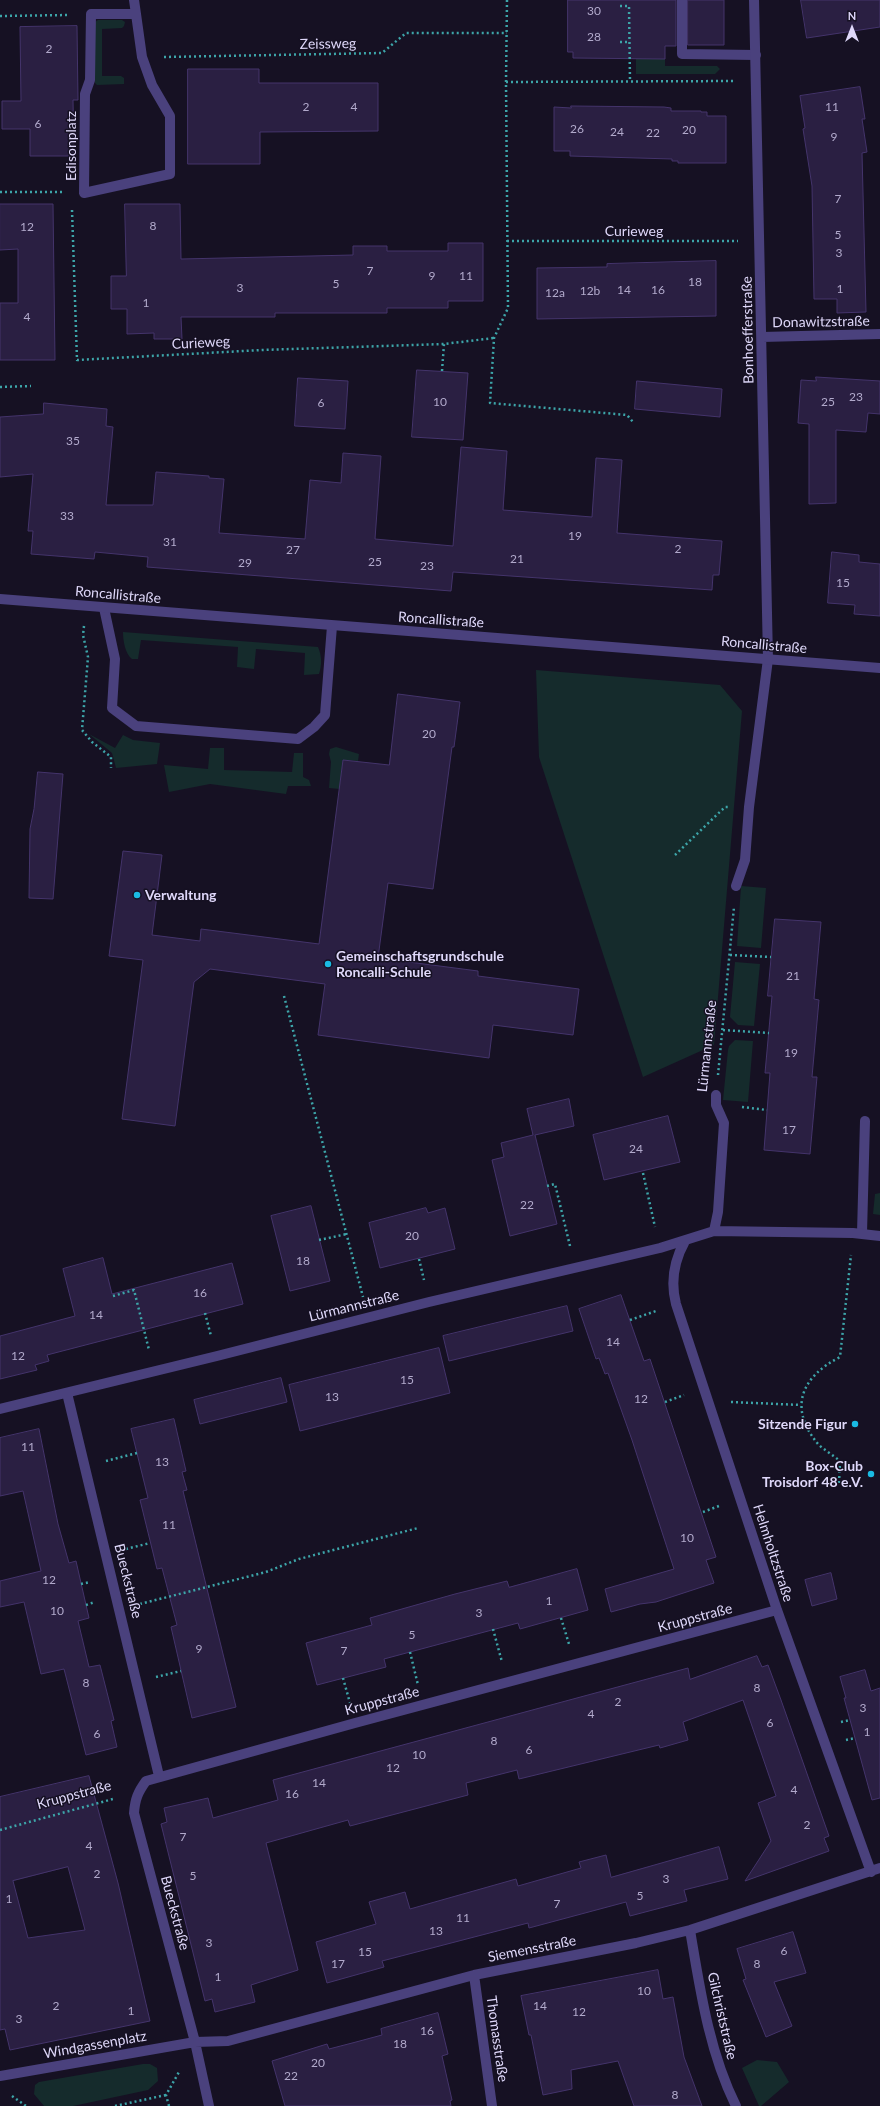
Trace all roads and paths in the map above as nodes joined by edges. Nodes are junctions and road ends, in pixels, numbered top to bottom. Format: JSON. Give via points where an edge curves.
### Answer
{"nodes":[{"id":1,"x":134,"y":0,"type":"edge"},
{"id":2,"x":507,"y":0,"type":"edge"},
{"id":3,"x":682,"y":0,"type":"edge"},
{"id":4,"x":754,"y":0,"type":"edge"},
{"id":5,"x":620,"y":6,"type":"dead end"},
{"id":6,"x":91,"y":14,"type":"junction"},
{"id":7,"x":136,"y":14,"type":"junction"},
{"id":8,"x":0,"y":16,"type":"edge"},
{"id":9,"x":507,"y":33,"type":"junction"},
{"id":10,"x":620,"y":42,"type":"dead end"},
{"id":11,"x":630,"y":42,"type":"junction"},
{"id":12,"x":756,"y":55,"type":"junction"},
{"id":13,"x":142,"y":57,"type":"junction"},
{"id":14,"x":756,"y":80,"type":"junction"},
{"id":15,"x":630,"y":81,"type":"junction"},
{"id":16,"x":506,"y":82,"type":"junction"},
{"id":17,"x":0,"y":192,"type":"edge"},
{"id":18,"x":71,"y":192,"type":"dead end"},
{"id":19,"x":72,"y":208,"type":"dead end"},
{"id":20,"x":507,"y":241,"type":"junction"},
{"id":21,"x":761,"y":241,"type":"junction"},
{"id":22,"x":880,"y":334,"type":"edge"},
{"id":23,"x":762,"y":336,"type":"junction"},
{"id":24,"x":494,"y":338,"type":"junction"},
{"id":25,"x":444,"y":344,"type":"junction"},
{"id":26,"x":442,"y":371,"type":"dead end"},
{"id":27,"x":31,"y":386,"type":"dead end"},
{"id":28,"x":0,"y":387,"type":"edge"},
{"id":29,"x":634,"y":422,"type":"dead end"},
{"id":30,"x":0,"y":599,"type":"edge"},
{"id":31,"x":86,"y":606,"type":"junction"},
{"id":32,"x":104,"y":608,"type":"junction"},
{"id":33,"x":332,"y":626,"type":"junction"},
{"id":34,"x":768,"y":659,"type":"junction"},
{"id":35,"x":880,"y":668,"type":"edge"},
{"id":36,"x":111,"y":768,"type":"dead end"},
{"id":37,"x":749,"y":808,"type":"junction"},
{"id":38,"x":675,"y":855,"type":"dead end"},
{"id":39,"x":736,"y":886,"type":"joint"},
{"id":40,"x":730,"y":955,"type":"junction"},
{"id":41,"x":771,"y":957,"type":"dead end"},
{"id":42,"x":284,"y":996,"type":"dead end"},
{"id":43,"x":723,"y":1030,"type":"junction"},
{"id":44,"x":769,"y":1034,"type":"dead end"},
{"id":45,"x":716,"y":1095,"type":"joint"},
{"id":46,"x":865,"y":1121,"type":"dead end"},
{"id":47,"x":643,"y":1172,"type":"dead end"},
{"id":48,"x":547,"y":1186,"type":"dead end"},
{"id":49,"x":714,"y":1231,"type":"junction"},
{"id":50,"x":858,"y":1233,"type":"junction"},
{"id":51,"x":347,"y":1234,"type":"junction"},
{"id":52,"x":880,"y":1236,"type":"edge"},
{"id":53,"x":319,"y":1240,"type":"dead end"},
{"id":54,"x":685,"y":1241,"type":"junction"},
{"id":55,"x":660,"y":1248,"type":"junction"},
{"id":56,"x":575,"y":1267,"type":"junction"},
{"id":57,"x":113,"y":1296,"type":"dead end"},
{"id":58,"x":676,"y":1304,"type":"junction"},
{"id":59,"x":369,"y":1316,"type":"junction"},
{"id":60,"x":630,"y":1320,"type":"dead end"},
{"id":61,"x":155,"y":1371,"type":"junction"},
{"id":62,"x":67,"y":1393,"type":"junction"},
{"id":63,"x":706,"y":1400,"type":"junction"},
{"id":64,"x":801,"y":1405,"type":"junction"},
{"id":65,"x":0,"y":1409,"type":"edge"},
{"id":66,"x":137,"y":1453,"type":"dead end"},
{"id":67,"x":86,"y":1466,"type":"junction"},
{"id":68,"x":839,"y":1483,"type":"dead end"},
{"id":69,"x":418,"y":1528,"type":"dead end"},
{"id":70,"x":120,"y":1609,"type":"junction"},
{"id":71,"x":777,"y":1610,"type":"junction"},
{"id":72,"x":561,"y":1618,"type":"dead end"},
{"id":73,"x":493,"y":1629,"type":"dead end"},
{"id":74,"x":410,"y":1652,"type":"dead end"},
{"id":75,"x":574,"y":1664,"type":"junction"},
{"id":76,"x":507,"y":1682,"type":"junction"},
{"id":77,"x":424,"y":1704,"type":"junction"},
{"id":78,"x":159,"y":1776,"type":"junction"},
{"id":79,"x":138,"y":1792,"type":"junction"},
{"id":80,"x":0,"y":1830,"type":"edge"},
{"id":81,"x":875,"y":1870,"type":"edge"},
{"id":82,"x":690,"y":1930,"type":"junction"},
{"id":83,"x":474,"y":1975,"type":"junction"},
{"id":84,"x":196,"y":2042,"type":"junction"},
{"id":85,"x":0,"y":2076,"type":"edge"},
{"id":86,"x":166,"y":2095,"type":"dead end"},
{"id":87,"x":115,"y":2106,"type":"edge"},
{"id":88,"x":209,"y":2106,"type":"edge"},
{"id":89,"x":492,"y":2106,"type":"edge"},
{"id":90,"x":736,"y":2106,"type":"edge"}],
"edges":[{"from":1,"to":7,"type":"street","name":"Edisonplatz"},
{"from":2,"to":9,"type":"path"},
{"from":3,"to":12,"type":"street","via":[[682,54]]},
{"from":4,"to":12,"type":"street","name":"Bonhoefferstraße"},
{"from":5,"to":11,"type":"path","via":[[629,6]]},
{"from":6,"to":7,"type":"street"},
{"from":6,"to":8,"type":"path"},
{"from":6,"to":13,"type":"street","name":"Edisonplatz","via":[[90,80],[85,94],[84,193],[170,174],[170,116],[152,85]]},
{"from":7,"to":13,"type":"street","name":"Edisonplatz"},
{"from":9,"to":13,"type":"path","name":"Zeissweg","via":[[406,33],[382,53]]},
{"from":9,"to":16,"type":"path"},
{"from":10,"to":11,"type":"path"},
{"from":11,"to":15,"type":"path"},
{"from":12,"to":14,"type":"street","name":"Bonhoefferstraße"},
{"from":14,"to":15,"type":"path"},
{"from":14,"to":21,"type":"street","name":"Bonhoefferstraße"},
{"from":15,"to":16,"type":"path"},
{"from":16,"to":20,"type":"path"},
{"from":17,"to":18,"type":"path"},
{"from":19,"to":25,"type":"path","name":"Curieweg","via":[[77,360]]},
{"from":20,"to":21,"type":"path","name":"Curieweg"},
{"from":20,"to":24,"type":"path","via":[[508,308]]},
{"from":21,"to":23,"type":"street","name":"Bonhoefferstraße"},
{"from":22,"to":23,"type":"street","name":"Donawitzstraße"},
{"from":23,"to":34,"type":"street","name":"Bonhoefferstraße"},
{"from":24,"to":25,"type":"path","name":"Curieweg"},
{"from":24,"to":29,"type":"path","via":[[490,403],[627,415]]},
{"from":25,"to":26,"type":"path"},
{"from":27,"to":28,"type":"path"},
{"from":30,"to":31,"type":"street","name":"Roncallistraße"},
{"from":31,"to":32,"type":"street","name":"Roncallistraße"},
{"from":31,"to":36,"type":"path","via":[[83,635],[88,657],[82,730],[111,757]]},
{"from":32,"to":33,"type":"street","name":"Roncallistraße"},
{"from":32,"to":33,"type":"street","via":[[115,659],[112,708],[136,726],[298,739],[325,715]]},
{"from":33,"to":34,"type":"street","name":"Roncallistraße"},
{"from":34,"to":35,"type":"street","name":"Roncallistraße"},
{"from":34,"to":37,"type":"street","name":"Bonhoefferstraße"},
{"from":37,"to":38,"type":"path","via":[[725,808]]},
{"from":37,"to":39,"type":"street","name":"Bonhoefferstraße","via":[[745,860]]},
{"from":39,"to":40,"type":"path","name":"Lürmannstraße"},
{"from":40,"to":41,"type":"path"},
{"from":40,"to":43,"type":"path","name":"Lürmannstraße"},
{"from":42,"to":51,"type":"path"},
{"from":43,"to":44,"type":"path"},
{"from":43,"to":45,"type":"path","name":"Lürmannstraße"},
{"from":45,"to":49,"type":"street","name":"Lürmannstraße","via":[[716,1105],[724,1123],[718,1212]]},
{"from":46,"to":50,"type":"street"},
{"from":47,"to":55,"type":"path"},
{"from":48,"to":56,"type":"path","via":[[555,1184]]},
{"from":49,"to":50,"type":"street","name":"Lürmannstraße"},
{"from":49,"to":54,"type":"street","name":"Lürmannstraße"},
{"from":50,"to":52,"type":"street","name":"Lürmannstraße"},
{"from":50,"to":64,"type":"path","via":[[840,1357],[824,1365],[814,1374],[805,1387]]},
{"from":51,"to":53,"type":"path"},
{"from":51,"to":59,"type":"path"},
{"from":54,"to":55,"type":"street","name":"Lürmannstraße"},
{"from":54,"to":58,"type":"street","name":"Helmholtzstraße","via":[[674,1268],[672,1292]]},
{"from":55,"to":56,"type":"street","name":"Lürmannstraße"},
{"from":56,"to":59,"type":"street","name":"Lürmannstraße"},
{"from":57,"to":61,"type":"path","via":[[134,1290]]},
{"from":58,"to":60,"type":"path"},
{"from":58,"to":63,"type":"street","name":"Helmholtzstraße"},
{"from":59,"to":61,"type":"street","name":"Lürmannstraße"},
{"from":61,"to":62,"type":"street","name":"Lürmannstraße"},
{"from":62,"to":65,"type":"street","name":"Lürmannstraße"},
{"from":62,"to":67,"type":"street","name":"Bueckstraße"},
{"from":63,"to":64,"type":"path"},
{"from":63,"to":71,"type":"street","name":"Helmholtzstraße"},
{"from":64,"to":68,"type":"path","via":[[808,1427],[819,1444],[840,1461]]},
{"from":66,"to":67,"type":"path"},
{"from":67,"to":70,"type":"street","name":"Bueckstraße"},
{"from":69,"to":70,"type":"path","via":[[299,1559],[266,1572]]},
{"from":70,"to":78,"type":"street","name":"Bueckstraße"},
{"from":71,"to":75,"type":"street","name":"Kruppstraße"},
{"from":71,"to":81,"type":"street","name":"Helmholtzstraße"},
{"from":72,"to":75,"type":"path"},
{"from":73,"to":76,"type":"path"},
{"from":74,"to":77,"type":"path"},
{"from":75,"to":76,"type":"street","name":"Kruppstraße"},
{"from":76,"to":77,"type":"street","name":"Kruppstraße"},
{"from":77,"to":78,"type":"street","name":"Kruppstraße"},
{"from":78,"to":79,"type":"street","name":"Kruppstraße","via":[[146,1781]]},
{"from":79,"to":80,"type":"path","name":"Kruppstraße"},
{"from":79,"to":84,"type":"street","name":"Bueckstraße","via":[[134,1801],[134,1813]]},
{"from":81,"to":82,"type":"street","name":"Siemensstraße"},
{"from":82,"to":83,"type":"street","name":"Siemensstraße"},
{"from":82,"to":90,"type":"street","name":"Gilchriststraße","via":[[718,2058],[726,2086]]},
{"from":83,"to":84,"type":"street","name":"Siemensstraße","via":[[228,2041]]},
{"from":83,"to":89,"type":"street","name":"Thomasstraße"},
{"from":84,"to":85,"type":"street","name":"Windgassenplatz"},
{"from":84,"to":88,"type":"street","name":"Bueckstraße"},
{"from":86,"to":87,"type":"path"}]}
